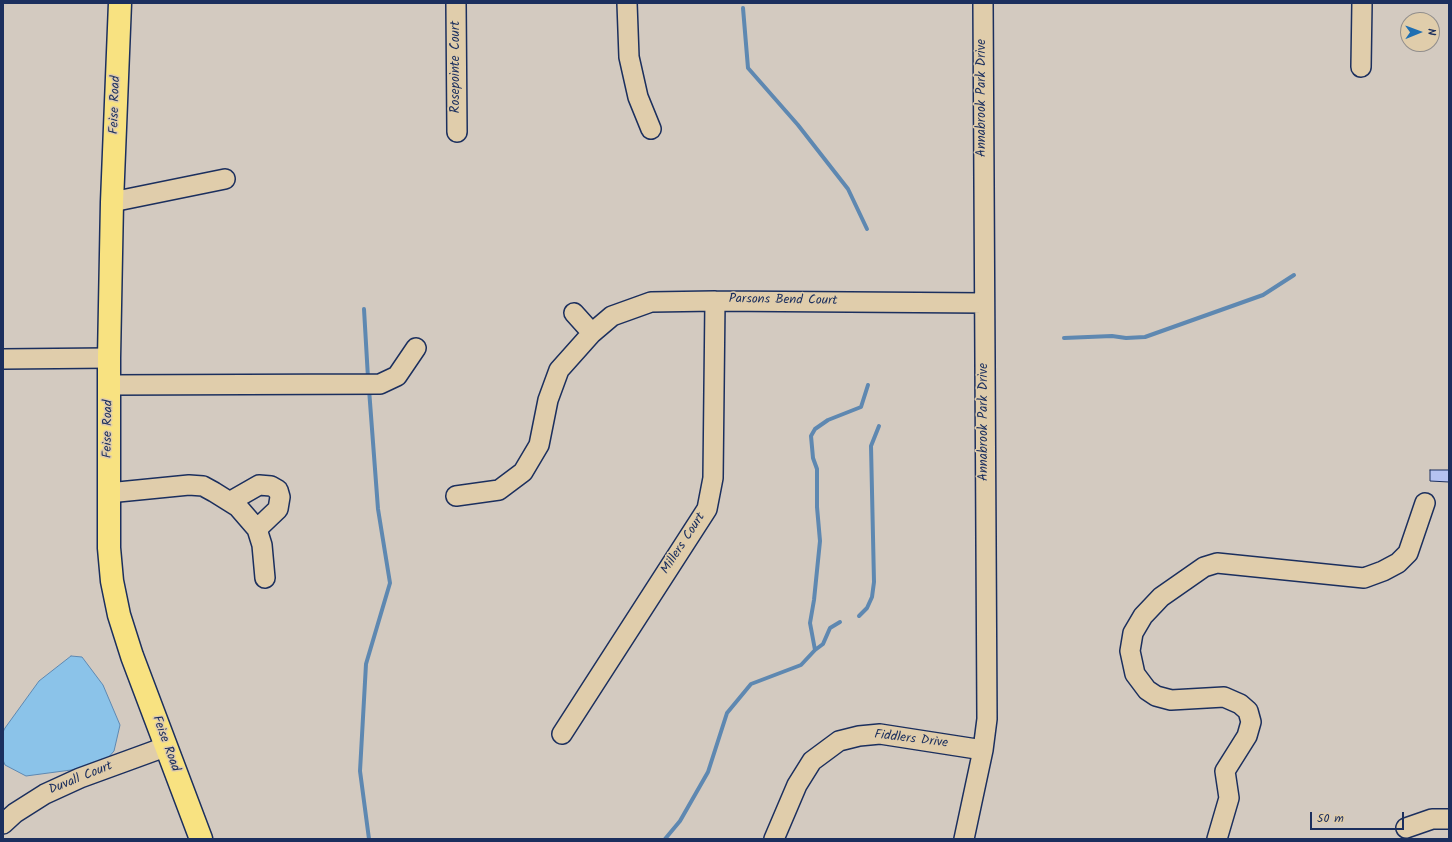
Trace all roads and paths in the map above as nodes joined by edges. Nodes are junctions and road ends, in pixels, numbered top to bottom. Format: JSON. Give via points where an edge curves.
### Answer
{"nodes":[{"id":1,"x":120,"y":3,"type":"edge"},
{"id":2,"x":456,"y":3,"type":"edge"},
{"id":3,"x":628,"y":3,"type":"edge"},
{"id":4,"x":983,"y":3,"type":"edge"},
{"id":5,"x":1362,"y":3,"type":"edge"},
{"id":6,"x":1361,"y":67,"type":"dead end"},
{"id":7,"x":651,"y":129,"type":"dead end"},
{"id":8,"x":457,"y":132,"type":"dead end"},
{"id":9,"x":225,"y":179,"type":"dead end"},
{"id":10,"x":112,"y":202,"type":"junction"},
{"id":11,"x":715,"y":301,"type":"junction"},
{"id":12,"x":984,"y":303,"type":"junction"},
{"id":13,"x":574,"y":313,"type":"dead end"},
{"id":14,"x":592,"y":333,"type":"junction"},
{"id":15,"x":416,"y":348,"type":"dead end"},
{"id":16,"x":109,"y":358,"type":"junction"},
{"id":17,"x":3,"y":359,"type":"edge"},
{"id":18,"x":110,"y":385,"type":"junction"},
{"id":19,"x":108,"y":493,"type":"junction"},
{"id":20,"x":456,"y":496,"type":"dead end"},
{"id":21,"x":231,"y":501,"type":"junction"},
{"id":22,"x":1425,"y":503,"type":"dead end"},
{"id":23,"x":257,"y":529,"type":"junction"},
{"id":24,"x":265,"y":578,"type":"dead end"},
{"id":25,"x":562,"y":734,"type":"dead end"},
{"id":26,"x":165,"y":747,"type":"junction"},
{"id":27,"x":983,"y":750,"type":"junction"},
{"id":28,"x":1449,"y":819,"type":"edge"},
{"id":29,"x":3,"y":824,"type":"edge"},
{"id":30,"x":1406,"y":828,"type":"dead end"},
{"id":31,"x":201,"y":839,"type":"edge"},
{"id":32,"x":774,"y":839,"type":"edge"},
{"id":33,"x":964,"y":839,"type":"edge"},
{"id":34,"x":1217,"y":839,"type":"edge"}],
"edges":[{"from":1,"to":10,"type":"main road","name":"Feise Road"},
{"from":2,"to":8,"type":"street","name":"Rosepointe Court"},
{"from":3,"to":7,"type":"street","via":[[629,57],[638,97]]},
{"from":4,"to":12,"type":"street","name":"Annabrook Park Drive"},
{"from":5,"to":6,"type":"street"},
{"from":9,"to":10,"type":"street"},
{"from":10,"to":16,"type":"main road","name":"Feise Road"},
{"from":11,"to":12,"type":"street","name":"Parsons Bend Court"},
{"from":11,"to":14,"type":"street","name":"Parsons Bend Court","via":[[651,302],[612,316]]},
{"from":11,"to":25,"type":"street","name":"Millers Court","via":[[713,478],[707,509]]},
{"from":12,"to":27,"type":"street","name":"Annabrook Park Drive","via":[[987,719]]},
{"from":13,"to":14,"type":"street"},
{"from":14,"to":20,"type":"street","name":"Parsons Bend Court","via":[[559,370],[548,400],[539,444],[523,472],[499,490]]},
{"from":15,"to":18,"type":"street","via":[[397,376],[380,384]]},
{"from":16,"to":17,"type":"street"},
{"from":16,"to":18,"type":"main road","name":"Feise Road"},
{"from":18,"to":19,"type":"main road","name":"Feise Road"},
{"from":19,"to":21,"type":"street","via":[[189,485],[203,486]]},
{"from":19,"to":26,"type":"main road","name":"Feise Road","via":[[108,548],[119,615]]},
{"from":21,"to":23,"type":"street"},
{"from":21,"to":23,"type":"street","via":[[259,485],[271,486],[278,490],[278,508]]},
{"from":22,"to":34,"type":"street","via":[[1408,553],[1398,563],[1383,571],[1364,578],[1217,563],[1204,567],[1161,597],[1143,616],[1133,633],[1130,652],[1135,674],[1147,690],[1156,696],[1171,700],[1224,697],[1240,704],[1248,711],[1251,722],[1247,736],[1225,771],[1229,798]]},
{"from":23,"to":24,"type":"street","via":[[262,545]]},
{"from":26,"to":29,"type":"street","name":"Duvall Court","via":[[80,778],[45,794]]},
{"from":26,"to":31,"type":"main road","name":"Feise Road"},
{"from":27,"to":32,"type":"street","name":"Fiddlers Drive","via":[[880,734],[839,741],[812,761],[797,785]]},
{"from":27,"to":33,"type":"street","name":"Annabrook Park Drive"},
{"from":28,"to":30,"type":"street","via":[[1432,819]]}]}
